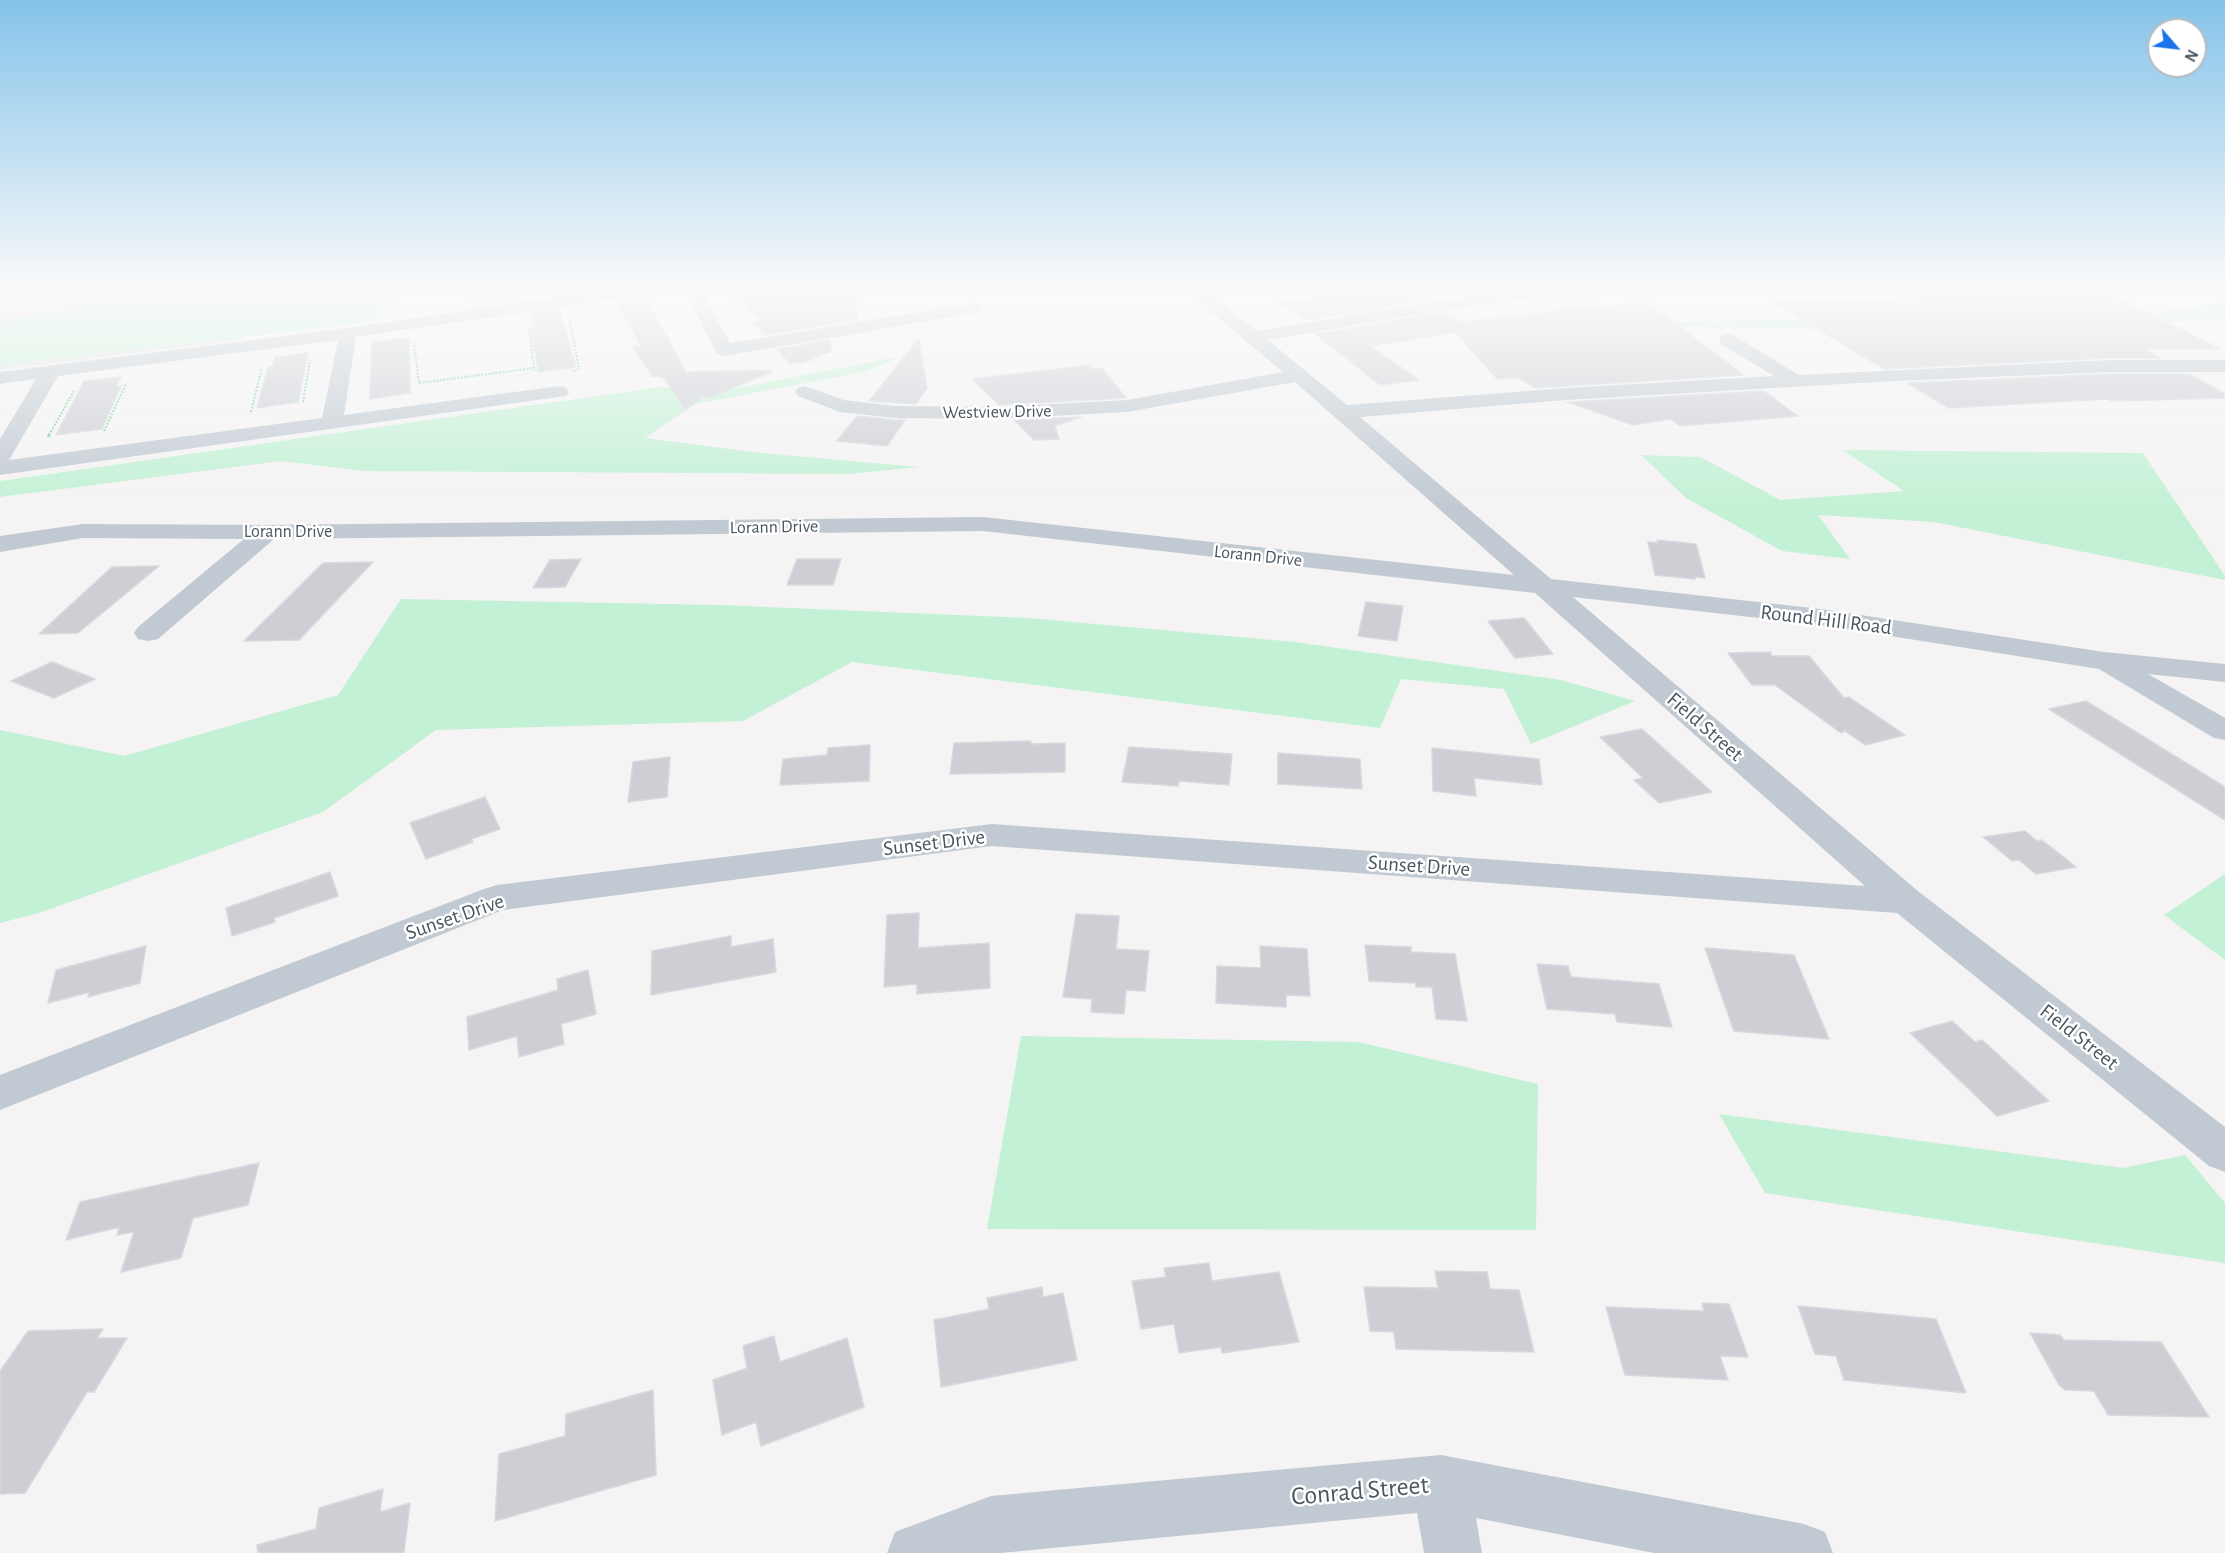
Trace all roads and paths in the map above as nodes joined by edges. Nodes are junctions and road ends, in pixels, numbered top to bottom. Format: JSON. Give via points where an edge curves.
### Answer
{"nodes":[{"id":1,"x":118,"y":362,"type":"edge"},
{"id":2,"x":343,"y":362,"type":"edge"},
{"id":3,"x":533,"y":362,"type":"edge"},
{"id":4,"x":578,"y":362,"type":"edge"},
{"id":5,"x":1282,"y":362,"type":"edge"},
{"id":6,"x":1765,"y":362,"type":"edge"},
{"id":7,"x":263,"y":364,"type":"dead end"},
{"id":8,"x":2225,"y":366,"type":"edge"},
{"id":9,"x":534,"y":368,"type":"junction"},
{"id":10,"x":51,"y":371,"type":"junction"},
{"id":11,"x":130,"y":375,"type":"dead end"},
{"id":12,"x":1297,"y":376,"type":"junction"},
{"id":13,"x":542,"y":377,"type":"dead end"},
{"id":14,"x":0,"y":378,"type":"edge"},
{"id":15,"x":1794,"y":380,"type":"junction"},
{"id":16,"x":417,"y":391,"type":"dead end"},
{"id":17,"x":559,"y":392,"type":"joint"},
{"id":18,"x":805,"y":392,"type":"dead end"},
{"id":19,"x":1342,"y":412,"type":"junction"},
{"id":20,"x":332,"y":421,"type":"junction"},
{"id":21,"x":246,"y":433,"type":"junction"},
{"id":22,"x":95,"y":454,"type":"junction"},
{"id":23,"x":0,"y":457,"type":"edge"},
{"id":24,"x":0,"y":468,"type":"edge"},
{"id":25,"x":268,"y":532,"type":"junction"},
{"id":26,"x":0,"y":544,"type":"edge"},
{"id":27,"x":1546,"y":589,"type":"junction"},
{"id":28,"x":148,"y":633,"type":"dead end"},
{"id":29,"x":2104,"y":661,"type":"junction"},
{"id":30,"x":2225,"y":673,"type":"edge"},
{"id":31,"x":2225,"y":731,"type":"edge"},
{"id":32,"x":1906,"y":901,"type":"junction"},
{"id":33,"x":0,"y":1093,"type":"edge"},
{"id":34,"x":2225,"y":1153,"type":"edge"},
{"id":35,"x":1441,"y":1483,"type":"junction"},
{"id":36,"x":916,"y":1553,"type":"edge"},
{"id":37,"x":1453,"y":1553,"type":"edge"},
{"id":38,"x":1804,"y":1553,"type":"edge"}],
"edges":[{"from":1,"to":10,"type":"street"},
{"from":2,"to":20,"type":"street"},
{"from":3,"to":9,"type":"path"},
{"from":4,"to":17,"type":"path","via":[[579,369],[559,378]]},
{"from":5,"to":12,"type":"street","name":"Field Street"},
{"from":6,"to":15,"type":"street"},
{"from":7,"to":21,"type":"path"},
{"from":8,"to":15,"type":"street","via":[[2110,366]]},
{"from":9,"to":13,"type":"path"},
{"from":9,"to":16,"type":"path","via":[[418,383]]},
{"from":10,"to":14,"type":"street"},
{"from":10,"to":23,"type":"street"},
{"from":11,"to":22,"type":"path"},
{"from":12,"to":18,"type":"street","name":"Westview Drive","via":[[1127,406],[1007,413],[895,412],[840,406]]},
{"from":12,"to":19,"type":"street","name":"Field Street"},
{"from":15,"to":19,"type":"street"},
{"from":17,"to":20,"type":"street"},
{"from":19,"to":27,"type":"street","name":"Field Street"},
{"from":20,"to":21,"type":"street"},
{"from":21,"to":22,"type":"street"},
{"from":22,"to":24,"type":"street"},
{"from":25,"to":26,"type":"street","name":"Lorann Drive","via":[[83,531]]},
{"from":25,"to":27,"type":"street","name":"Lorann Drive","via":[[983,525]]},
{"from":25,"to":28,"type":"street"},
{"from":27,"to":29,"type":"street","name":"Round Hill Road","via":[[1821,617]]},
{"from":27,"to":32,"type":"street","name":"Field Street"},
{"from":29,"to":30,"type":"street","name":"Round Hill Road"},
{"from":29,"to":31,"type":"street","name":"Round Hill Road"},
{"from":32,"to":33,"type":"street","name":"Sunset Drive","via":[[992,835],[497,898]]},
{"from":32,"to":34,"type":"street","name":"Field Street"},
{"from":35,"to":36,"type":"street","name":"Conrad Street","via":[[991,1525]]},
{"from":35,"to":37,"type":"street"},
{"from":35,"to":38,"type":"street","name":"Conrad Street"}]}
